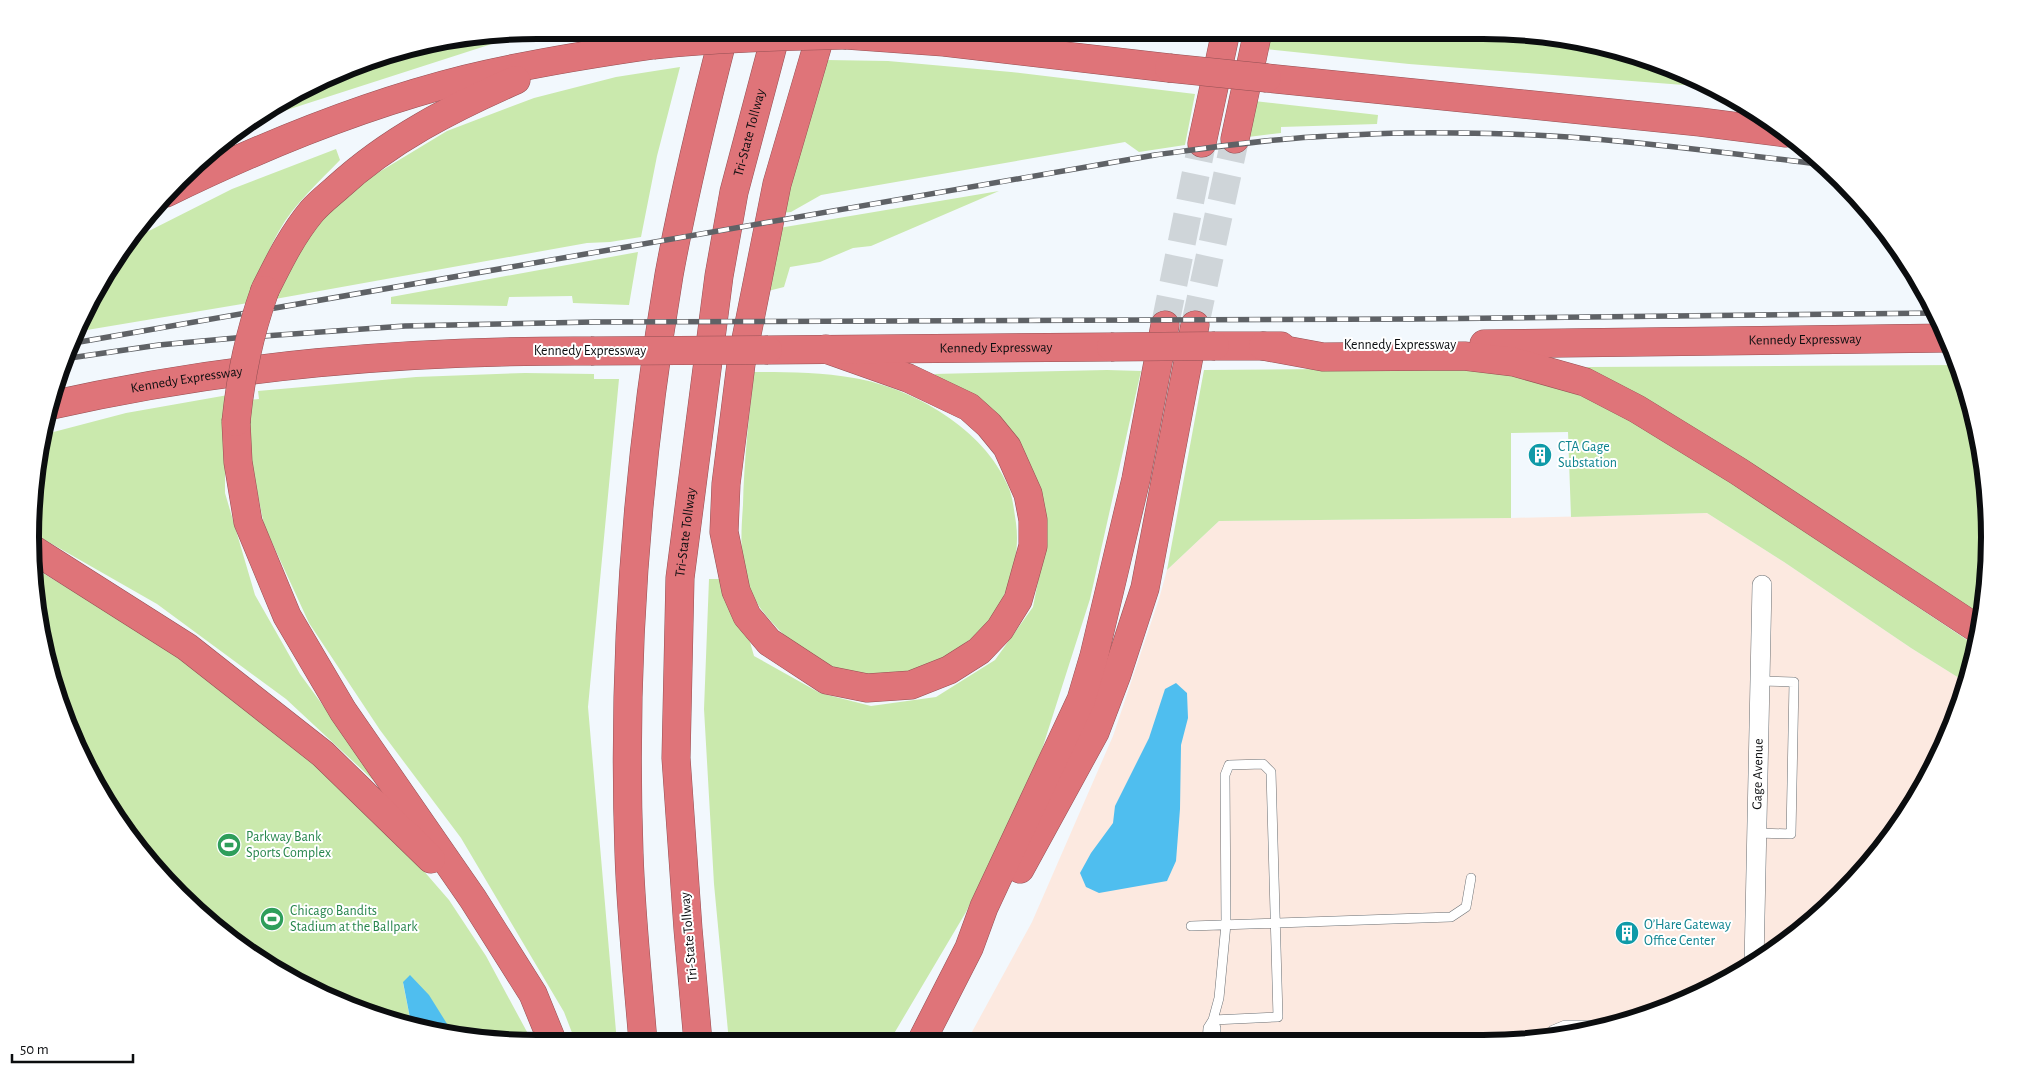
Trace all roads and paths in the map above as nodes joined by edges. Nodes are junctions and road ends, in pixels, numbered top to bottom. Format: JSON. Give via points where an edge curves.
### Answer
{"nodes":[{"id":1,"x":715,"y":39,"type":"edge"},
{"id":2,"x":723,"y":39,"type":"edge"},
{"id":3,"x":775,"y":39,"type":"edge"},
{"id":4,"x":832,"y":39,"type":"edge"},
{"id":5,"x":905,"y":39,"type":"edge"},
{"id":6,"x":1224,"y":39,"type":"edge"},
{"id":7,"x":1256,"y":39,"type":"edge"},
{"id":8,"x":598,"y":52,"type":"junction"},
{"id":9,"x":1743,"y":112,"type":"edge"},
{"id":10,"x":1700,"y":122,"type":"junction"},
{"id":11,"x":1771,"y":131,"type":"edge"},
{"id":12,"x":1235,"y":139,"type":"tunnel mouth"},
{"id":13,"x":1202,"y":143,"type":"tunnel mouth"},
{"id":14,"x":186,"y":184,"type":"edge"},
{"id":15,"x":1165,"y":325,"type":"tunnel mouth"},
{"id":16,"x":1195,"y":325,"type":"tunnel mouth"},
{"id":17,"x":1939,"y":338,"type":"edge"},
{"id":18,"x":1263,"y":346,"type":"junction"},
{"id":19,"x":826,"y":349,"type":"junction"},
{"id":20,"x":57,"y":404,"type":"edge"},
{"id":21,"x":39,"y":553,"type":"edge"},
{"id":22,"x":1762,"y":585,"type":"dead end"},
{"id":23,"x":1973,"y":626,"type":"edge"},
{"id":24,"x":1760,"y":681,"type":"junction"},
{"id":25,"x":1757,"y":833,"type":"junction"},
{"id":26,"x":1471,"y":878,"type":"dead end"},
{"id":27,"x":473,"y":899,"type":"junction"},
{"id":28,"x":1276,"y":922,"type":"junction"},
{"id":29,"x":1226,"y":924,"type":"junction"},
{"id":30,"x":1191,"y":926,"type":"dead end"},
{"id":31,"x":969,"y":948,"type":"junction"},
{"id":32,"x":1754,"y":955,"type":"edge"},
{"id":33,"x":1213,"y":1020,"type":"junction"},
{"id":34,"x":1584,"y":1025,"type":"edge"},
{"id":35,"x":1553,"y":1030,"type":"edge"},
{"id":36,"x":551,"y":1035,"type":"edge"},
{"id":37,"x":642,"y":1035,"type":"edge"},
{"id":38,"x":697,"y":1035,"type":"edge"},
{"id":39,"x":925,"y":1035,"type":"edge"},
{"id":40,"x":1207,"y":1035,"type":"edge"},
{"id":41,"x":1216,"y":1035,"type":"edge"}],
"edges":[{"from":1,"to":8,"type":"highway","bridge":true},
{"from":2,"to":37,"type":"highway","via":[[700,126],[670,274],[650,404],[633,580],[628,712],[629,854]]},
{"from":3,"to":38,"type":"highway","name":"Tri-State Tollway","via":[[734,192],[719,276],[680,578],[676,758]]},
{"from":4,"to":19,"type":"highway","via":[[777,184],[741,364],[726,484],[724,532],[736,591],[747,616],[769,642],[827,680],[867,688],[911,685],[949,670],[979,651],[1000,629],[1018,600],[1033,546],[1028,494],[1007,447],[969,407],[908,378]]},
{"from":5,"to":10,"type":"highway","bridge":true},
{"from":6,"to":13,"type":"highway"},
{"from":7,"to":12,"type":"highway"},
{"from":8,"to":14,"type":"highway","via":[[414,94],[273,144]]},
{"from":8,"to":27,"type":"highway","bridge":true,"via":[[513,82],[399,139],[353,173],[312,210],[290,240],[265,290],[251,328],[240,380],[236,422],[238,462],[248,522],[286,616],[343,711]]},
{"from":9,"to":10,"type":"highway"},
{"from":10,"to":11,"type":"highway"},
{"from":15,"to":31,"type":"highway","via":[[1136,479],[1081,700],[984,907]]},
{"from":16,"to":31,"type":"highway","via":[[1145,588],[1117,674],[1095,732],[995,912]]},
{"from":17,"to":18,"type":"highway","name":"Kennedy Expressway"},
{"from":18,"to":19,"type":"highway","name":"Kennedy Expressway","bridge":true},
{"from":18,"to":23,"type":"highway","via":[[1323,357],[1464,356],[1514,362],[1585,382],[1637,409],[1738,471]]},
{"from":19,"to":20,"type":"highway","name":"Kennedy Expressway","bridge":true,"via":[[448,352],[326,361],[216,374]]},
{"from":21,"to":27,"type":"highway","via":[[187,648],[323,754]]},
{"from":22,"to":24,"type":"street","name":"Gage Avenue"},
{"from":24,"to":25,"type":"street","name":"Gage Avenue"},
{"from":24,"to":25,"type":"lane","via":[[1794,682],[1792,805],[1791,834]]},
{"from":25,"to":32,"type":"street","name":"Gage Avenue"},
{"from":26,"to":28,"type":"lane","via":[[1466,906],[1452,917]]},
{"from":27,"to":36,"type":"highway","via":[[533,994]]},
{"from":28,"to":29,"type":"lane"},
{"from":28,"to":29,"type":"lane","via":[[1271,772],[1263,764],[1229,765],[1225,774]]},
{"from":28,"to":33,"type":"lane","via":[[1278,1017]]},
{"from":29,"to":30,"type":"lane"},
{"from":29,"to":33,"type":"lane","via":[[1219,998]]},
{"from":31,"to":39,"type":"highway"},
{"from":33,"to":40,"type":"lane"},
{"from":33,"to":41,"type":"lane"},
{"from":34,"to":35,"type":"lane","via":[[1565,1025]]}]}
